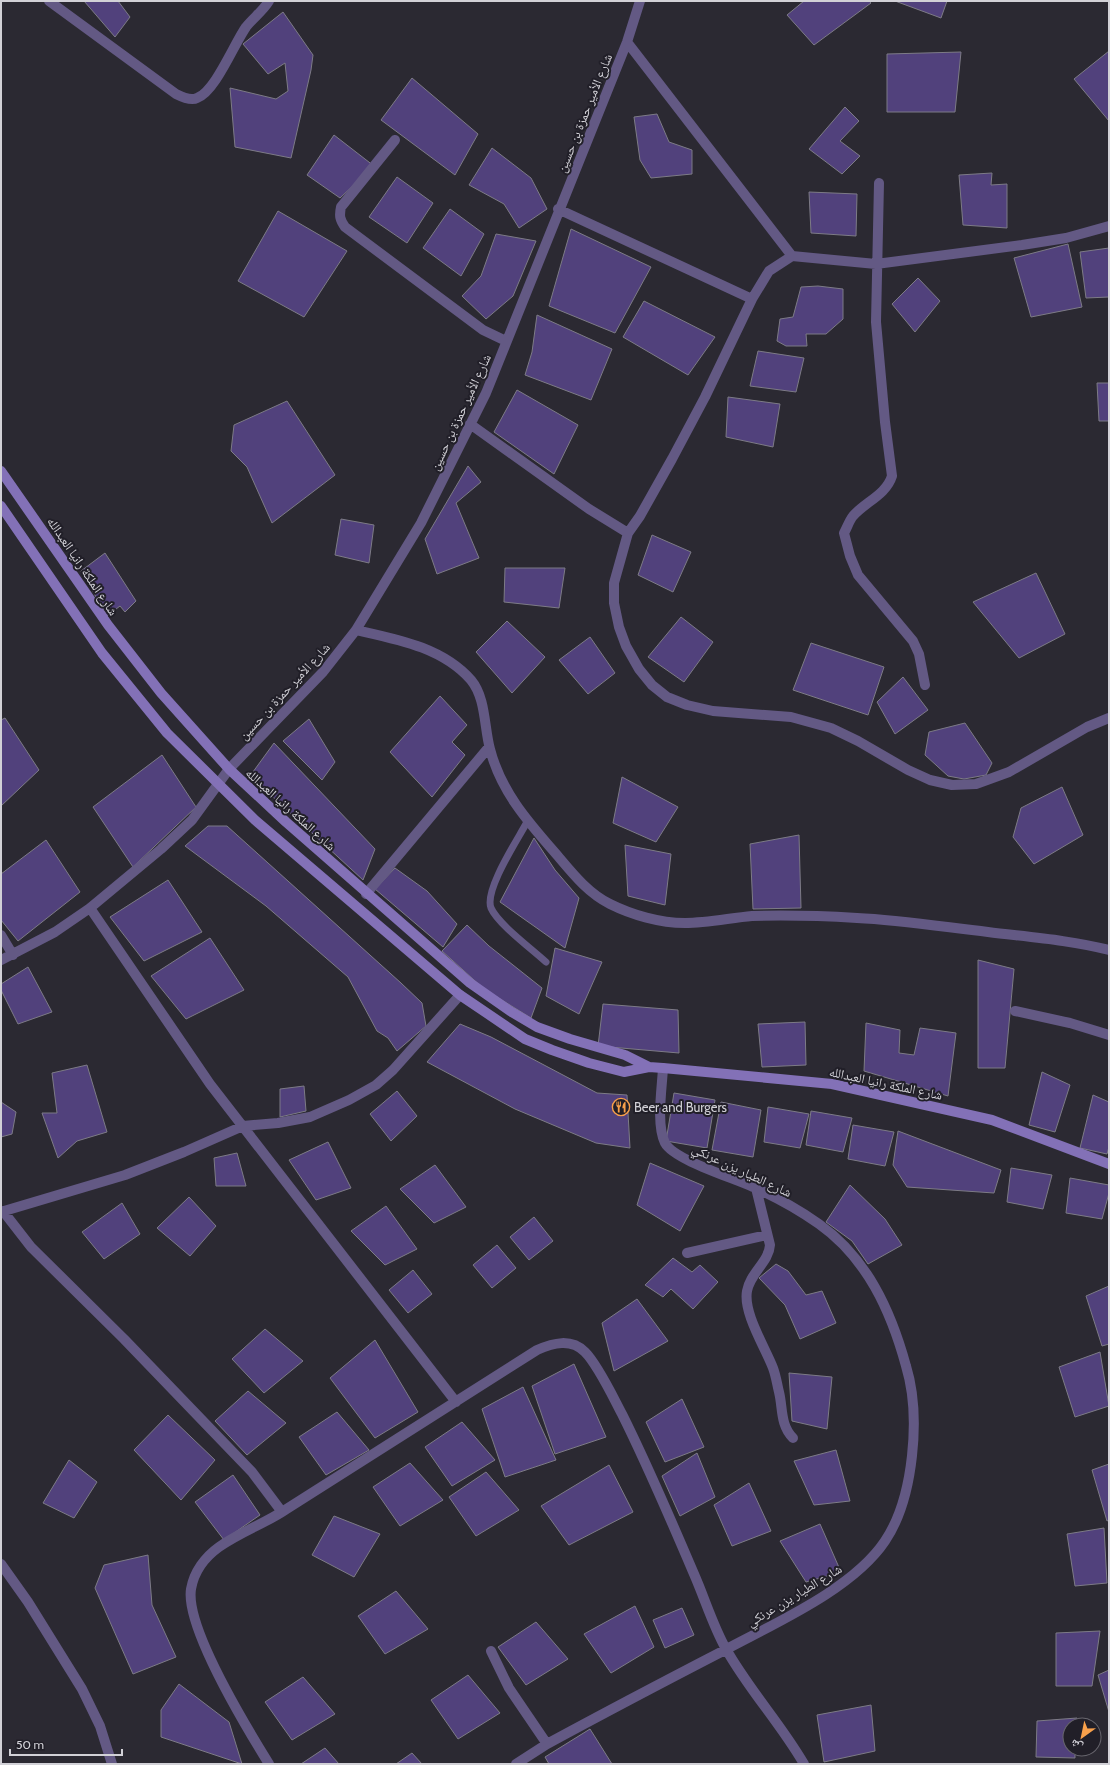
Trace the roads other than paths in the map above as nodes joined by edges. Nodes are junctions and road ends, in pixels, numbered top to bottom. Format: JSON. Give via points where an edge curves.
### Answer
{"nodes":[{"id":1,"x":49,"y":1,"type":"edge"},
{"id":2,"x":269,"y":1,"type":"edge"},
{"id":3,"x":640,"y":1,"type":"edge"},
{"id":4,"x":627,"y":42,"type":"junction"},
{"id":5,"x":395,"y":140,"type":"dead end"},
{"id":6,"x":879,"y":183,"type":"dead end"},
{"id":7,"x":558,"y":209,"type":"junction"},
{"id":8,"x":1109,"y":226,"type":"edge"},
{"id":9,"x":792,"y":256,"type":"junction"},
{"id":10,"x":876,"y":264,"type":"junction"},
{"id":11,"x":752,"y":300,"type":"junction"},
{"id":12,"x":506,"y":341,"type":"junction"},
{"id":13,"x":470,"y":424,"type":"junction"},
{"id":14,"x":1,"y":471,"type":"edge"},
{"id":15,"x":1,"y":506,"type":"edge"},
{"id":16,"x":628,"y":533,"type":"junction"},
{"id":17,"x":356,"y":630,"type":"junction"},
{"id":18,"x":925,"y":685,"type":"dead end"},
{"id":19,"x":1109,"y":718,"type":"edge"},
{"id":20,"x":489,"y":747,"type":"junction"},
{"id":21,"x":229,"y":769,"type":"junction"},
{"id":22,"x":218,"y":784,"type":"junction"},
{"id":23,"x":528,"y":822,"type":"junction"},
{"id":24,"x":366,"y":894,"type":"junction"},
{"id":25,"x":90,"y":908,"type":"junction"},
{"id":26,"x":1,"y":935,"type":"edge"},
{"id":27,"x":1109,"y":950,"type":"edge"},
{"id":28,"x":13,"y":955,"type":"junction"},
{"id":29,"x":1,"y":960,"type":"edge"},
{"id":30,"x":546,"y":962,"type":"dead end"},
{"id":31,"x":460,"y":995,"type":"junction"},
{"id":32,"x":1015,"y":1011,"type":"dead end"},
{"id":33,"x":1109,"y":1035,"type":"edge"},
{"id":34,"x":649,"y":1067,"type":"junction"},
{"id":35,"x":663,"y":1068,"type":"junction"},
{"id":36,"x":243,"y":1126,"type":"junction"},
{"id":37,"x":1109,"y":1164,"type":"edge"},
{"id":38,"x":756,"y":1188,"type":"junction"},
{"id":39,"x":2,"y":1212,"type":"edge"},
{"id":40,"x":767,"y":1235,"type":"junction"},
{"id":41,"x":687,"y":1253,"type":"dead end"},
{"id":42,"x":456,"y":1402,"type":"junction"},
{"id":43,"x":793,"y":1438,"type":"dead end"},
{"id":44,"x":282,"y":1512,"type":"junction"},
{"id":45,"x":1,"y":1564,"type":"edge"},
{"id":46,"x":726,"y":1649,"type":"junction"},
{"id":47,"x":491,"y":1651,"type":"dead end"},
{"id":48,"x":547,"y":1744,"type":"junction"},
{"id":49,"x":112,"y":1764,"type":"edge"},
{"id":50,"x":269,"y":1764,"type":"edge"},
{"id":51,"x":516,"y":1764,"type":"edge"},
{"id":52,"x":804,"y":1764,"type":"edge"}],
"edges":[{"from":1,"to":2,"type":"street","via":[[176,94],[196,99],[204,95],[246,28]]},
{"from":3,"to":4,"type":"street","name":"شارع الأمير حمزة بن حسين"},
{"from":4,"to":7,"type":"street","name":"شارع الأمير حمزة بن حسين"},
{"from":4,"to":9,"type":"street"},
{"from":5,"to":12,"type":"street","via":[[341,208],[340,221],[344,227],[460,314],[483,330]]},
{"from":6,"to":10,"type":"street"},
{"from":7,"to":11,"type":"street"},
{"from":7,"to":12,"type":"street","name":"شارع الأمير حمزة بن حسين"},
{"from":8,"to":10,"type":"street","via":[[1066,238]]},
{"from":9,"to":10,"type":"street"},
{"from":9,"to":11,"type":"street","via":[[769,271]]},
{"from":10,"to":18,"type":"street","via":[[876,322],[892,476],[884,491],[853,516],[844,533],[858,575],[913,640],[919,654]]},
{"from":11,"to":16,"type":"street","via":[[672,460]]},
{"from":12,"to":13,"type":"street","name":"شارع الأمير حمزة بن حسين","via":[[486,393]]},
{"from":13,"to":16,"type":"street","via":[[589,509]]},
{"from":13,"to":17,"type":"street","name":"شارع الأمير حمزة بن حسين","via":[[421,523]]},
{"from":14,"to":21,"type":"main road","name":"شارع الملكة رانيا العبدالله","via":[[108,625],[161,693]]},
{"from":15,"to":22,"type":"main road","name":"شارع الملكة رانيا العبدالله","via":[[102,653],[167,733]]},
{"from":16,"to":19,"type":"street","via":[[614,582],[614,603],[619,627],[639,669],[652,685],[687,705],[713,711],[791,717],[831,728],[908,770],[930,780],[952,785],[976,784],[1009,772]]},
{"from":17,"to":20,"type":"street","via":[[421,647],[459,669],[472,682],[481,698]]},
{"from":17,"to":21,"type":"street","name":"شارع الأمير حمزة بن حسين","via":[[323,672]]},
{"from":20,"to":23,"type":"street","via":[[498,774]]},
{"from":20,"to":24,"type":"street"},
{"from":21,"to":22,"type":"street","name":"شارع الأمير حمزة بن حسين"},
{"from":21,"to":24,"type":"main road","name":"شارع الملكة رانيا العبدالله"},
{"from":22,"to":25,"type":"street","name":"شارع الأمير حمزة بن حسين","via":[[192,820]]},
{"from":22,"to":31,"type":"main road","name":"شارع الملكة رانيا العبدالله","via":[[255,820]]},
{"from":23,"to":27,"type":"street","via":[[593,893],[610,904],[634,914],[662,921],[684,923],[753,916],[857,918],[1054,940]]},
{"from":23,"to":30,"type":"lane","via":[[493,885],[490,903],[496,917]]},
{"from":24,"to":34,"type":"main road","name":"شارع الملكة رانيا العبدالله","via":[[470,984],[510,1011],[537,1027],[624,1055]]},
{"from":25,"to":28,"type":"street","name":"شارع الأمير حمزة بن حسين","via":[[55,932]]},
{"from":25,"to":36,"type":"street","via":[[210,1084]]},
{"from":26,"to":28,"type":"street"},
{"from":28,"to":29,"type":"street","name":"شارع الأمير حمزة بن حسين"},
{"from":31,"to":34,"type":"main road","name":"شارع الملكة رانيا العبدالله","via":[[525,1038],[552,1050],[624,1072]]},
{"from":31,"to":36,"type":"street","via":[[393,1070],[376,1085],[310,1117]]},
{"from":32,"to":33,"type":"street"},
{"from":34,"to":35,"type":"main road","name":"شارع الملكة رانيا العبدالله"},
{"from":35,"to":37,"type":"main road","name":"شارع الملكة رانيا العبدالله","via":[[832,1084],[992,1120]]},
{"from":35,"to":38,"type":"street","name":"شارع الطيار يزن عرنكي","via":[[661,1125],[666,1144],[672,1151],[690,1161]]},
{"from":36,"to":39,"type":"street","via":[[125,1175]]},
{"from":36,"to":42,"type":"street"},
{"from":38,"to":40,"type":"street"},
{"from":38,"to":46,"type":"street","name":"شارع الطيار يزن عرنكي","via":[[821,1226],[848,1250],[868,1274],[892,1319],[909,1376],[913,1420],[912,1460],[905,1498],[899,1516],[884,1544],[840,1585]]},
{"from":39,"to":44,"type":"street","via":[[31,1247],[252,1472]]},
{"from":40,"to":41,"type":"street"},
{"from":40,"to":43,"type":"street","via":[[770,1249],[748,1285],[747,1304],[773,1370],[787,1432]]},
{"from":42,"to":44,"type":"street"},
{"from":42,"to":46,"type":"street","via":[[537,1350],[554,1343],[567,1342],[585,1352],[607,1385],[631,1432]]},
{"from":44,"to":50,"type":"street","via":[[219,1547],[203,1561],[194,1578],[191,1591],[191,1607],[203,1643],[242,1720]]},
{"from":45,"to":49,"type":"street","via":[[82,1689],[100,1726]]},
{"from":46,"to":48,"type":"street","name":"شارع الطيار يزن عرنكي"},
{"from":46,"to":52,"type":"street"},
{"from":47,"to":48,"type":"street","via":[[509,1688]]},
{"from":48,"to":51,"type":"street","name":"شارع الطيار يزن عرنكي"}]}
